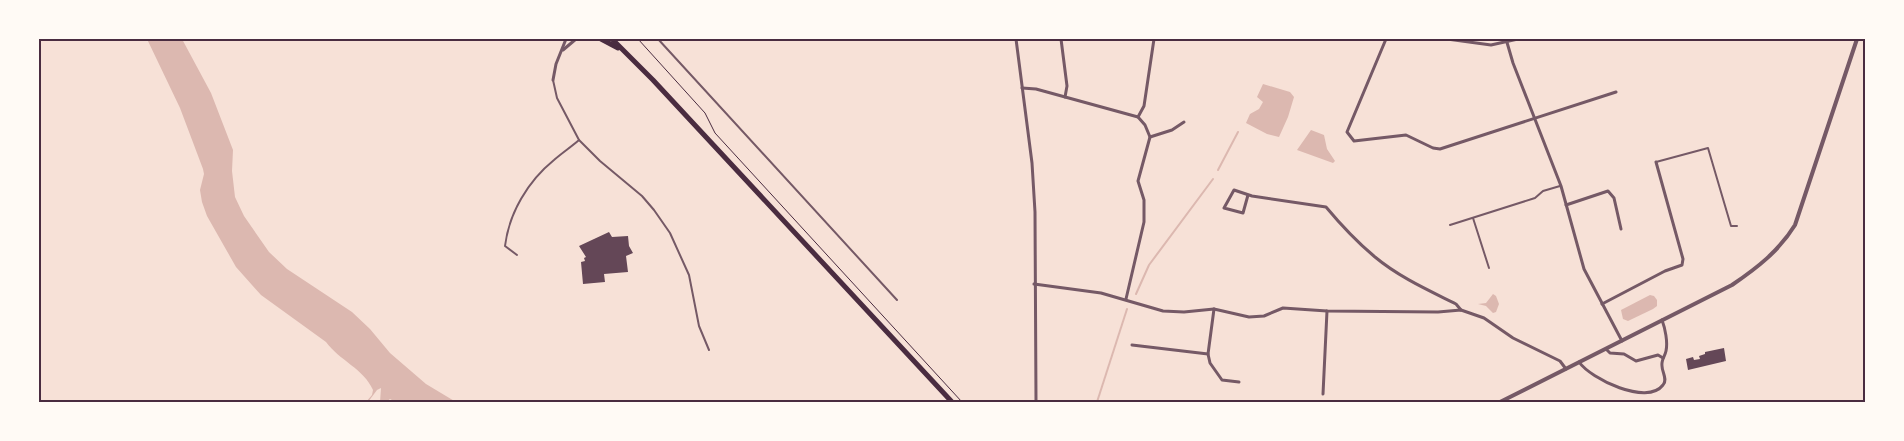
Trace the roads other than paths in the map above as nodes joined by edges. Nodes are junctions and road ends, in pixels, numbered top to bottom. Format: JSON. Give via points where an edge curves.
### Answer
{"nodes":[{"id":1,"x":566,"y":39,"type":"edge"},
{"id":2,"x":576,"y":39,"type":"edge"},
{"id":3,"x":601,"y":39,"type":"edge"},
{"id":4,"x":612,"y":39,"type":"edge"},
{"id":5,"x":658,"y":39,"type":"edge"},
{"id":6,"x":1016,"y":39,"type":"edge"},
{"id":7,"x":1061,"y":39,"type":"edge"},
{"id":8,"x":1154,"y":39,"type":"edge"},
{"id":9,"x":1386,"y":39,"type":"edge"},
{"id":10,"x":1447,"y":39,"type":"edge"},
{"id":11,"x":1518,"y":39,"type":"edge"},
{"id":12,"x":1857,"y":39,"type":"edge"},
{"id":13,"x":1507,"y":40,"type":"edge"},
{"id":14,"x":562,"y":51,"type":"junction"},
{"id":15,"x":623,"y":51,"type":"junction"},
{"id":16,"x":553,"y":80,"type":"joint"},
{"id":17,"x":1022,"y":88,"type":"junction"},
{"id":18,"x":1616,"y":92,"type":"dead end"},
{"id":19,"x":1065,"y":97,"type":"junction"},
{"id":20,"x":1138,"y":117,"type":"junction"},
{"id":21,"x":1535,"y":118,"type":"junction"},
{"id":22,"x":1184,"y":122,"type":"dead end"},
{"id":23,"x":1150,"y":137,"type":"junction"},
{"id":24,"x":579,"y":140,"type":"junction"},
{"id":25,"x":1656,"y":162,"type":"joint"},
{"id":26,"x":1561,"y":186,"type":"junction"},
{"id":27,"x":1248,"y":195,"type":"junction"},
{"id":28,"x":1566,"y":205,"type":"junction"},
{"id":29,"x":1473,"y":218,"type":"junction"},
{"id":30,"x":1450,"y":224,"type":"dead end"},
{"id":31,"x":1738,"y":226,"type":"dead end"},
{"id":32,"x":1621,"y":230,"type":"dead end"},
{"id":33,"x":517,"y":255,"type":"dead end"},
{"id":34,"x":1489,"y":268,"type":"dead end"},
{"id":35,"x":1034,"y":284,"type":"junction"},
{"id":36,"x":1126,"y":299,"type":"junction"},
{"id":37,"x":897,"y":300,"type":"dead end"},
{"id":38,"x":1602,"y":304,"type":"junction"},
{"id":39,"x":1214,"y":309,"type":"junction"},
{"id":40,"x":1461,"y":310,"type":"junction"},
{"id":41,"x":1327,"y":311,"type":"junction"},
{"id":42,"x":1662,"y":320,"type":"junction"},
{"id":43,"x":1622,"y":341,"type":"junction"},
{"id":44,"x":1132,"y":345,"type":"dead end"},
{"id":45,"x":1606,"y":349,"type":"junction"},
{"id":46,"x":709,"y":350,"type":"dead end"},
{"id":47,"x":1208,"y":354,"type":"junction"},
{"id":48,"x":1663,"y":358,"type":"junction"},
{"id":49,"x":1579,"y":362,"type":"junction"},
{"id":50,"x":1566,"y":369,"type":"junction"},
{"id":51,"x":1239,"y":382,"type":"dead end"},
{"id":52,"x":1323,"y":394,"type":"dead end"},
{"id":53,"x":952,"y":402,"type":"edge"},
{"id":54,"x":1036,"y":402,"type":"edge"},
{"id":55,"x":1500,"y":402,"type":"edge"}],
"edges":[{"from":1,"to":14,"type":"street"},
{"from":2,"to":14,"type":"street"},
{"from":3,"to":15,"type":"main road"},
{"from":4,"to":15,"type":"main road"},
{"from":5,"to":37,"type":"lane"},
{"from":6,"to":17,"type":"street"},
{"from":7,"to":19,"type":"street","via":[[1067,86]]},
{"from":8,"to":20,"type":"street","via":[[1144,106]]},
{"from":9,"to":21,"type":"street","via":[[1347,132],[1354,142],[1406,135],[1440,148]]},
{"from":10,"to":13,"type":"street","via":[[1491,45]]},
{"from":11,"to":13,"type":"street"},
{"from":12,"to":42,"type":"street","via":[[1807,191],[1788,236],[1746,276]]},
{"from":13,"to":21,"type":"street"},
{"from":14,"to":16,"type":"street"},
{"from":15,"to":53,"type":"main road","via":[[654,80]]},
{"from":16,"to":24,"type":"lane","via":[[557,98]]},
{"from":17,"to":19,"type":"street"},
{"from":17,"to":35,"type":"street","via":[[1032,173]]},
{"from":18,"to":21,"type":"street"},
{"from":19,"to":20,"type":"street"},
{"from":20,"to":23,"type":"street"},
{"from":21,"to":26,"type":"street"},
{"from":22,"to":23,"type":"street"},
{"from":23,"to":36,"type":"street","via":[[1138,181],[1144,200],[1144,222]]},
{"from":24,"to":33,"type":"lane","via":[[541,172],[515,211],[506,246]]},
{"from":24,"to":46,"type":"lane","via":[[642,196],[670,233],[689,275],[699,326]]},
{"from":25,"to":31,"type":"lane","via":[[1708,148],[1731,226]]},
{"from":25,"to":38,"type":"street","via":[[1682,265]]},
{"from":26,"to":28,"type":"street"},
{"from":26,"to":29,"type":"lane"},
{"from":27,"to":27,"type":"street","via":[[1243,212],[1224,208],[1234,190]]},
{"from":27,"to":40,"type":"street","via":[[1326,207],[1377,258],[1411,282],[1456,304]]},
{"from":28,"to":32,"type":"street","via":[[1608,191],[1614,198]]},
{"from":28,"to":38,"type":"street","via":[[1584,269]]},
{"from":29,"to":30,"type":"lane"},
{"from":29,"to":34,"type":"lane"},
{"from":35,"to":36,"type":"street","via":[[1101,292]]},
{"from":35,"to":54,"type":"street"},
{"from":36,"to":39,"type":"street","via":[[1163,311]]},
{"from":38,"to":43,"type":"street"},
{"from":39,"to":41,"type":"street","via":[[1250,317],[1264,316],[1283,308]]},
{"from":39,"to":47,"type":"street"},
{"from":40,"to":41,"type":"street"},
{"from":40,"to":50,"type":"street","via":[[1484,318],[1513,338],[1560,361]]},
{"from":41,"to":52,"type":"street"},
{"from":42,"to":43,"type":"street"},
{"from":42,"to":48,"type":"street","via":[[1666,350]]},
{"from":43,"to":45,"type":"street"},
{"from":44,"to":47,"type":"street"},
{"from":45,"to":48,"type":"street","via":[[1636,361],[1658,355]]},
{"from":45,"to":49,"type":"street"},
{"from":47,"to":51,"type":"street","via":[[1210,363],[1222,380]]},
{"from":48,"to":49,"type":"street","via":[[1663,385],[1645,392],[1632,392],[1605,381],[1587,371]]},
{"from":49,"to":50,"type":"street"},
{"from":50,"to":55,"type":"street"}]}
